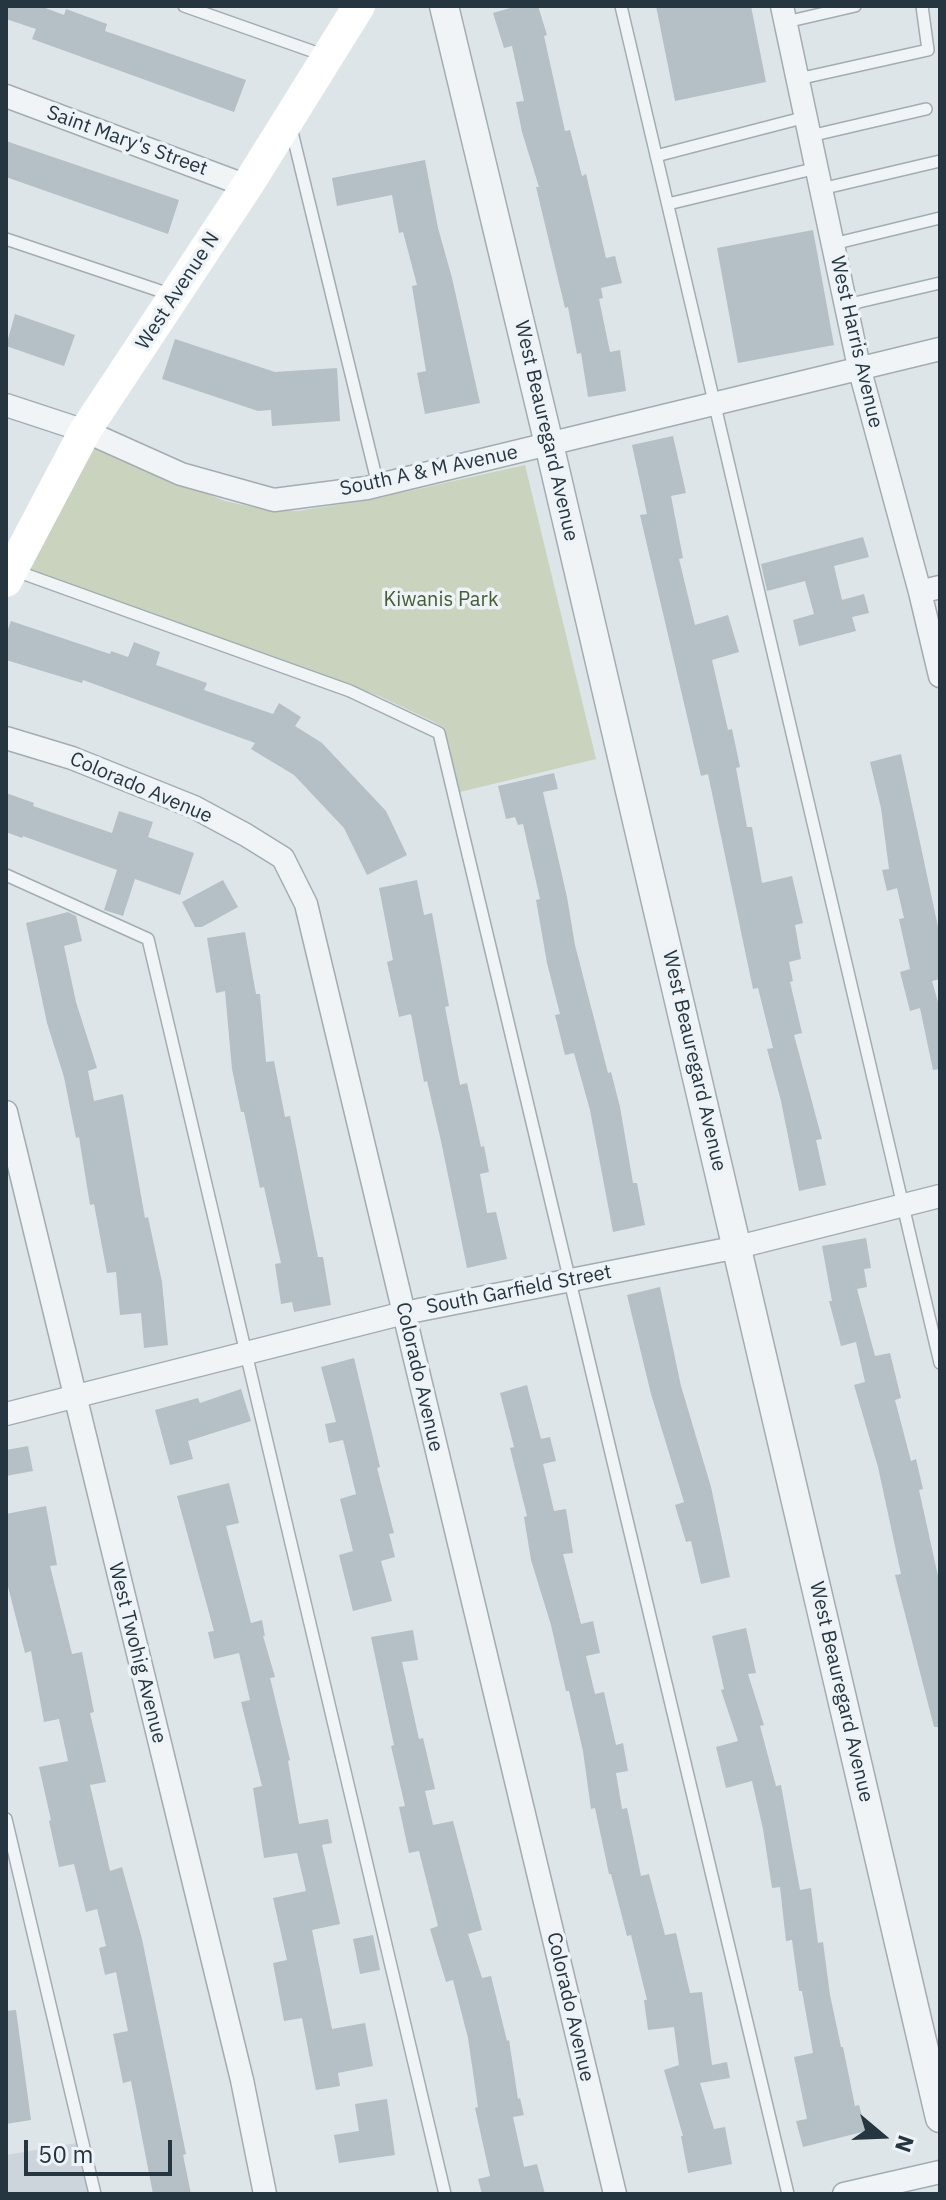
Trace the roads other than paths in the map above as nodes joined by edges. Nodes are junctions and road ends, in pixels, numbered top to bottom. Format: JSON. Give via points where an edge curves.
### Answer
{"nodes":[{"id":1,"x":184,"y":6,"type":"edge"},
{"id":2,"x":359,"y":6,"type":"edge"},
{"id":3,"x":444,"y":6,"type":"edge"},
{"id":4,"x":621,"y":6,"type":"edge"},
{"id":5,"x":855,"y":6,"type":"edge"},
{"id":6,"x":922,"y":6,"type":"edge"},
{"id":7,"x":784,"y":14,"type":"edge"},
{"id":8,"x":327,"y":57,"type":"junction"},
{"id":9,"x":798,"y":79,"type":"junction"},
{"id":10,"x":6,"y":96,"type":"edge"},
{"id":11,"x":926,"y":109,"type":"dead end"},
{"id":12,"x":289,"y":120,"type":"junction"},
{"id":13,"x":808,"y":126,"type":"junction"},
{"id":14,"x":656,"y":156,"type":"junction"},
{"id":15,"x":940,"y":161,"type":"edge"},
{"id":16,"x":819,"y":178,"type":"junction"},
{"id":17,"x":247,"y":186,"type":"junction"},
{"id":18,"x":668,"y":204,"type":"junction"},
{"id":19,"x":940,"y":218,"type":"edge"},
{"id":20,"x":6,"y":239,"type":"edge"},
{"id":21,"x":833,"y":244,"type":"junction"},
{"id":22,"x":940,"y":283,"type":"edge"},
{"id":23,"x":175,"y":296,"type":"junction"},
{"id":24,"x":846,"y":305,"type":"junction"},
{"id":25,"x":940,"y":349,"type":"edge"},
{"id":26,"x":859,"y":367,"type":"junction"},
{"id":27,"x":715,"y":403,"type":"junction"},
{"id":28,"x":6,"y":405,"type":"edge"},
{"id":29,"x":85,"y":431,"type":"junction"},
{"id":30,"x":549,"y":444,"type":"junction"},
{"id":31,"x":378,"y":485,"type":"junction"},
{"id":32,"x":8,"y":572,"type":"edge"},
{"id":33,"x":930,"y":590,"type":"edge"},
{"id":34,"x":940,"y":676,"type":"edge"},
{"id":35,"x":6,"y":738,"type":"edge"},
{"id":36,"x":6,"y":875,"type":"edge"},
{"id":37,"x":6,"y":1112,"type":"edge"},
{"id":38,"x":940,"y":1196,"type":"edge"},
{"id":39,"x":903,"y":1206,"type":"junction"},
{"id":40,"x":738,"y":1247,"type":"junction"},
{"id":41,"x":570,"y":1280,"type":"junction"},
{"id":42,"x":404,"y":1313,"type":"junction"},
{"id":43,"x":246,"y":1353,"type":"junction"},
{"id":44,"x":940,"y":1363,"type":"edge"},
{"id":45,"x":75,"y":1397,"type":"junction"},
{"id":46,"x":6,"y":1414,"type":"edge"},
{"id":47,"x":6,"y":1819,"type":"edge"},
{"id":48,"x":940,"y":2118,"type":"edge"},
{"id":49,"x":940,"y":2172,"type":"edge"},
{"id":50,"x":95,"y":2194,"type":"edge"},
{"id":51,"x":265,"y":2194,"type":"edge"},
{"id":52,"x":445,"y":2194,"type":"edge"},
{"id":53,"x":615,"y":2194,"type":"edge"},
{"id":54,"x":788,"y":2194,"type":"edge"},
{"id":55,"x":844,"y":2194,"type":"edge"}],
"edges":[{"from":1,"to":8,"type":"lane"},
{"from":2,"to":8,"type":"main road","name":"West Avenue N"},
{"from":3,"to":30,"type":"street","name":"West Beauregard Avenue"},
{"from":4,"to":14,"type":"lane"},
{"from":5,"to":7,"type":"lane"},
{"from":6,"to":9,"type":"lane","via":[[928,50]]},
{"from":7,"to":9,"type":"street","name":"West Harris Avenue"},
{"from":8,"to":12,"type":"main road","name":"West Avenue N"},
{"from":9,"to":13,"type":"street","name":"West Harris Avenue"},
{"from":10,"to":17,"type":"street","name":"Saint Mary's Street"},
{"from":11,"to":13,"type":"lane"},
{"from":12,"to":17,"type":"main road","name":"West Avenue N"},
{"from":12,"to":31,"type":"lane"},
{"from":13,"to":14,"type":"lane"},
{"from":13,"to":16,"type":"street","name":"West Harris Avenue"},
{"from":14,"to":18,"type":"lane"},
{"from":15,"to":16,"type":"lane"},
{"from":16,"to":18,"type":"lane"},
{"from":16,"to":21,"type":"street","name":"West Harris Avenue"},
{"from":17,"to":23,"type":"main road","name":"West Avenue N"},
{"from":18,"to":27,"type":"lane"},
{"from":19,"to":21,"type":"lane"},
{"from":20,"to":23,"type":"lane"},
{"from":21,"to":24,"type":"street","name":"West Harris Avenue"},
{"from":22,"to":24,"type":"lane"},
{"from":23,"to":29,"type":"main road","name":"West Avenue N"},
{"from":24,"to":26,"type":"street","name":"West Harris Avenue"},
{"from":25,"to":26,"type":"street","name":"South A & M Avenue"},
{"from":26,"to":27,"type":"street","name":"South A & M Avenue"},
{"from":26,"to":33,"type":"street","name":"West Harris Avenue"},
{"from":27,"to":30,"type":"street","name":"South A & M Avenue"},
{"from":27,"to":39,"type":"lane"},
{"from":28,"to":29,"type":"street","name":"South A & M Avenue"},
{"from":29,"to":31,"type":"street","name":"South A & M Avenue","via":[[181,474],[274,500]]},
{"from":29,"to":32,"type":"main road","name":"West Avenue N"},
{"from":30,"to":31,"type":"street","name":"South A & M Avenue"},
{"from":30,"to":40,"type":"street","name":"West Beauregard Avenue"},
{"from":32,"to":41,"type":"lane","via":[[350,691],[439,733]]},
{"from":33,"to":34,"type":"street","name":"West Harris Avenue"},
{"from":35,"to":42,"type":"street","name":"Colorado Avenue","via":[[194,807],[283,858],[306,904]]},
{"from":36,"to":43,"type":"lane","via":[[148,939]]},
{"from":37,"to":45,"type":"street","name":"West Twohig Avenue"},
{"from":38,"to":39,"type":"street","name":"South Garfield Street"},
{"from":39,"to":40,"type":"street","name":"South Garfield Street"},
{"from":39,"to":44,"type":"lane"},
{"from":40,"to":41,"type":"street","name":"South Garfield Street"},
{"from":40,"to":48,"type":"street","name":"West Beauregard Avenue"},
{"from":41,"to":42,"type":"street","name":"South Garfield Street"},
{"from":41,"to":54,"type":"lane"},
{"from":42,"to":43,"type":"street","name":"South Garfield Street"},
{"from":42,"to":53,"type":"street","name":"Colorado Avenue"},
{"from":43,"to":45,"type":"street","name":"South Garfield Street"},
{"from":43,"to":52,"type":"lane"},
{"from":45,"to":46,"type":"street","name":"South Garfield Street"},
{"from":45,"to":51,"type":"street","name":"West Twohig Avenue","via":[[242,2080]]},
{"from":47,"to":50,"type":"lane"},
{"from":49,"to":55,"type":"street"}]}
